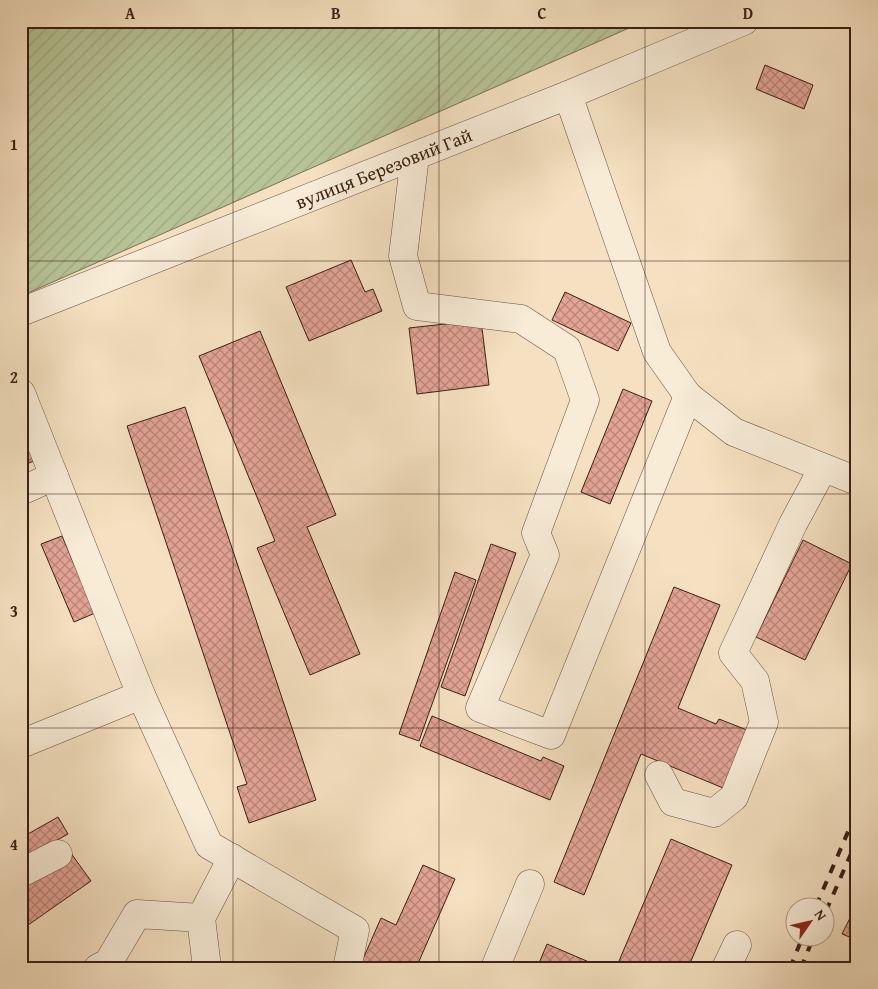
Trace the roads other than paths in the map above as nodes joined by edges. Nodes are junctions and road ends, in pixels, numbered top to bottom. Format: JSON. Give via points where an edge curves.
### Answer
{"nodes":[{"id":1,"x":744,"y":21,"type":"edge"},
{"id":2,"x":568,"y":95,"type":"junction"},
{"id":3,"x":415,"y":156,"type":"junction"},
{"id":4,"x":21,"y":312,"type":"edge"},
{"id":5,"x":21,"y":394,"type":"edge"},
{"id":6,"x":688,"y":396,"type":"junction"},
{"id":7,"x":823,"y":468,"type":"junction"},
{"id":8,"x":54,"y":476,"type":"junction"},
{"id":9,"x":857,"y":481,"type":"edge"},
{"id":10,"x":21,"y":491,"type":"edge"},
{"id":11,"x":141,"y":695,"type":"junction"},
{"id":12,"x":21,"y":744,"type":"edge"},
{"id":13,"x":659,"y":775,"type":"dead end"},
{"id":14,"x":58,"y":854,"type":"dead end"},
{"id":15,"x":232,"y":858,"type":"junction"},
{"id":16,"x":21,"y":873,"type":"edge"},
{"id":17,"x":530,"y":884,"type":"dead end"},
{"id":18,"x":201,"y":918,"type":"junction"},
{"id":19,"x":98,"y":968,"type":"edge"},
{"id":20,"x":206,"y":968,"type":"edge"},
{"id":21,"x":347,"y":968,"type":"edge"},
{"id":22,"x":495,"y":968,"type":"edge"}],
"edges":[{"from":1,"to":2,"type":"street","name":"вулиця Березовий Гай"},
{"from":2,"to":3,"type":"street","name":"вулиця Березовий Гай"},
{"from":2,"to":6,"type":"street","via":[[657,352]]},
{"from":3,"to":4,"type":"street","name":"вулиця Березовий Гай"},
{"from":3,"to":6,"type":"street","via":[[403,256],[417,306],[521,319],[567,349],[585,400],[536,533],[545,555],[480,708],[551,735]]},
{"from":5,"to":8,"type":"street"},
{"from":6,"to":7,"type":"street","via":[[734,432]]},
{"from":7,"to":9,"type":"street"},
{"from":7,"to":13,"type":"street","via":[[733,653],[754,681],[764,722],[734,798],[714,814],[673,802]]},
{"from":8,"to":10,"type":"street"},
{"from":8,"to":11,"type":"street"},
{"from":11,"to":12,"type":"street"},
{"from":11,"to":15,"type":"street","via":[[209,845]]},
{"from":14,"to":16,"type":"street"},
{"from":15,"to":18,"type":"street"},
{"from":15,"to":21,"type":"street","via":[[355,930]]},
{"from":17,"to":22,"type":"street"},
{"from":18,"to":19,"type":"street","via":[[137,914],[108,963]]},
{"from":18,"to":20,"type":"street"}]}
